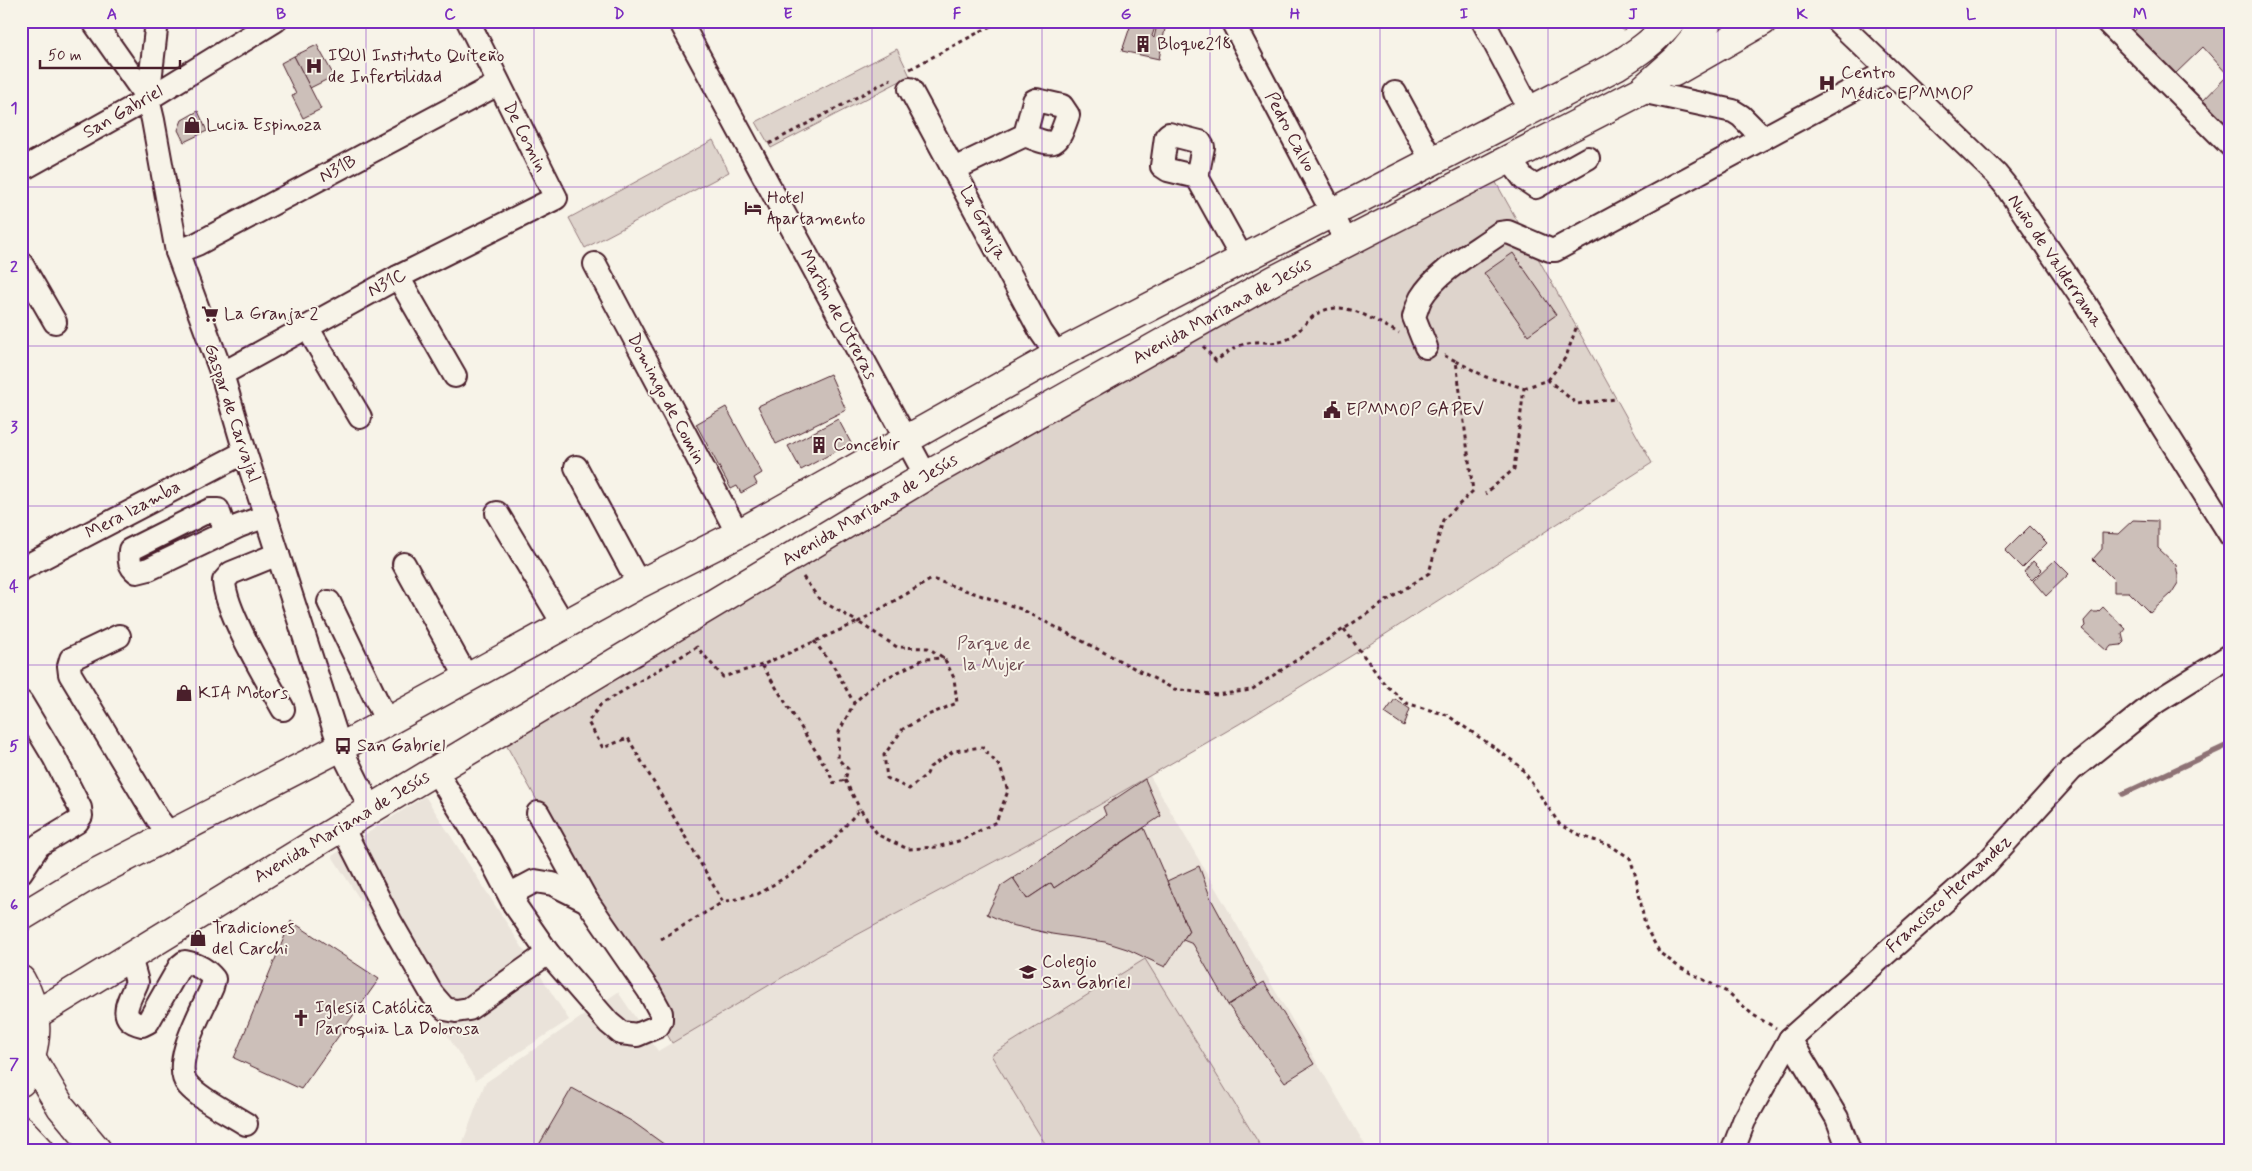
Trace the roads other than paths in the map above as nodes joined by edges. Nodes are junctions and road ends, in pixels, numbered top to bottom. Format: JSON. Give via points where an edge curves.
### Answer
{"nodes":[{"id":1,"x":94,"y":21,"type":"edge"},
{"id":2,"x":157,"y":21,"type":"edge"},
{"id":3,"x":274,"y":21,"type":"edge"},
{"id":4,"x":468,"y":21,"type":"edge"},
{"id":5,"x":680,"y":21,"type":"edge"},
{"id":6,"x":1232,"y":21,"type":"edge"},
{"id":7,"x":1483,"y":21,"type":"edge"},
{"id":8,"x":1671,"y":21,"type":"edge"},
{"id":9,"x":1708,"y":21,"type":"edge"},
{"id":10,"x":1764,"y":21,"type":"edge"},
{"id":11,"x":1837,"y":21,"type":"edge"},
{"id":12,"x":2106,"y":21,"type":"edge"},
{"id":13,"x":1888,"y":71,"type":"junction"},
{"id":14,"x":904,"y":79,"type":"road end"},
{"id":15,"x":498,"y":84,"type":"junction"},
{"id":16,"x":1640,"y":91,"type":"junction"},
{"id":17,"x":1395,"y":93,"type":"dead end"},
{"id":18,"x":148,"y":99,"type":"junction"},
{"id":19,"x":1530,"y":110,"type":"junction"},
{"id":20,"x":1024,"y":135,"type":"dead end"},
{"id":21,"x":1763,"y":138,"type":"junction"},
{"id":22,"x":2231,"y":146,"type":"edge"},
{"id":23,"x":1588,"y":158,"type":"dead end"},
{"id":24,"x":1510,"y":159,"type":"junction"},
{"id":25,"x":1432,"y":161,"type":"junction"},
{"id":26,"x":954,"y":169,"type":"junction"},
{"id":27,"x":21,"y":170,"type":"edge"},
{"id":28,"x":1197,"y":177,"type":"dead end"},
{"id":29,"x":556,"y":198,"type":"joint"},
{"id":30,"x":1332,"y":212,"type":"junction"},
{"id":31,"x":1346,"y":243,"type":"junction"},
{"id":32,"x":177,"y":252,"type":"junction"},
{"id":33,"x":1250,"y":254,"type":"junction"},
{"id":34,"x":21,"y":263,"type":"edge"},
{"id":35,"x":595,"y":264,"type":"dead end"},
{"id":36,"x":398,"y":277,"type":"junction"},
{"id":37,"x":1274,"y":280,"type":"junction"},
{"id":38,"x":55,"y":322,"type":"dead end"},
{"id":39,"x":307,"y":327,"type":"junction"},
{"id":40,"x":1426,"y":347,"type":"road end"},
{"id":41,"x":1057,"y":355,"type":"junction"},
{"id":42,"x":222,"y":374,"type":"junction"},
{"id":43,"x":454,"y":376,"type":"dead end"},
{"id":44,"x":360,"y":417,"type":"dead end"},
{"id":45,"x":905,"y":440,"type":"junction"},
{"id":46,"x":244,"y":452,"type":"junction"},
{"id":47,"x":576,"y":467,"type":"dead end"},
{"id":48,"x":926,"y":476,"type":"junction"},
{"id":49,"x":497,"y":513,"type":"dead end"},
{"id":50,"x":266,"y":516,"type":"junction"},
{"id":51,"x":226,"y":532,"type":"dead end"},
{"id":52,"x":738,"y":534,"type":"junction"},
{"id":53,"x":2231,"y":536,"type":"edge"},
{"id":54,"x":278,"y":554,"type":"junction"},
{"id":55,"x":404,"y":564,"type":"dead end"},
{"id":56,"x":21,"y":569,"type":"edge"},
{"id":57,"x":639,"y":584,"type":"junction"},
{"id":58,"x":329,"y":602,"type":"dead end"},
{"id":59,"x":564,"y":625,"type":"junction"},
{"id":60,"x":118,"y":636,"type":"dead end"},
{"id":61,"x":2231,"y":654,"type":"edge"},
{"id":62,"x":467,"y":678,"type":"junction"},
{"id":63,"x":21,"y":702,"type":"edge"},
{"id":64,"x":283,"y":709,"type":"dead end"},
{"id":65,"x":387,"y":722,"type":"junction"},
{"id":66,"x":340,"y":747,"type":"junction"},
{"id":67,"x":436,"y":770,"type":"junction"},
{"id":68,"x":371,"y":809,"type":"junction"},
{"id":69,"x":538,"y":813,"type":"dead end"},
{"id":70,"x":342,"y":827,"type":"junction"},
{"id":71,"x":170,"y":835,"type":"junction"},
{"id":72,"x":21,"y":872,"type":"edge"},
{"id":73,"x":587,"y":901,"type":"junction"},
{"id":74,"x":514,"y":904,"type":"junction"},
{"id":75,"x":22,"y":913,"type":"edge"},
{"id":76,"x":548,"y":952,"type":"junction"},
{"id":77,"x":130,"y":957,"type":"junction"},
{"id":78,"x":21,"y":980,"type":"edge"},
{"id":79,"x":35,"y":1015,"type":"junction"},
{"id":80,"x":1790,"y":1039,"type":"junction"},
{"id":81,"x":27,"y":1070,"type":"edge"},
{"id":82,"x":246,"y":1124,"type":"dead end"},
{"id":83,"x":21,"y":1130,"type":"edge"},
{"id":84,"x":40,"y":1150,"type":"edge"},
{"id":85,"x":97,"y":1150,"type":"edge"},
{"id":86,"x":1733,"y":1150,"type":"edge"},
{"id":87,"x":1849,"y":1150,"type":"edge"}],
"edges":[{"from":1,"to":18,"type":"street","name":"Gaspar de Carvajal"},
{"from":2,"to":18,"type":"street"},
{"from":3,"to":18,"type":"street","name":"San Gabriel"},
{"from":4,"to":15,"type":"street","name":"De Comin"},
{"from":5,"to":45,"type":"street","name":"Martin de Utreras"},
{"from":6,"to":30,"type":"street","name":"Pedro Calvo"},
{"from":7,"to":19,"type":"street"},
{"from":8,"to":19,"type":"main road","name":"Avenida Mariana de Jesús","via":[[1646,47],[1616,66]]},
{"from":9,"to":16,"type":"main road","name":"Avenida Mariana de Jesús","via":[[1677,59]]},
{"from":10,"to":16,"type":"main road"},
{"from":11,"to":13,"type":"street","name":"Nuño de Valderrama"},
{"from":12,"to":22,"type":"street"},
{"from":13,"to":21,"type":"street"},
{"from":13,"to":53,"type":"street","name":"Nuño de Valderrama","via":[[2005,185],[2084,303]]},
{"from":14,"to":26,"type":"street","name":"La Granja"},
{"from":15,"to":29,"type":"street","name":"De Comin"},
{"from":15,"to":32,"type":"street","name":"N31B"},
{"from":16,"to":21,"type":"street","via":[[1733,112]]},
{"from":16,"to":24,"type":"main road","name":"Avenida Mariana de Jesús"},
{"from":17,"to":25,"type":"street"},
{"from":18,"to":27,"type":"street","name":"San Gabriel"},
{"from":18,"to":32,"type":"street","name":"Gaspar de Carvajal"},
{"from":19,"to":25,"type":"main road","name":"Avenida Mariana de Jesús"},
{"from":20,"to":26,"type":"street"},
{"from":21,"to":40,"type":"street","via":[[1555,250],[1508,232],[1500,233],[1454,265],[1420,299],[1414,317]]},
{"from":23,"to":24,"type":"street","via":[[1536,187],[1524,180]]},
{"from":24,"to":31,"type":"main road","name":"Avenida Mariana de Jesús"},
{"from":25,"to":30,"type":"main road","name":"Avenida Mariana de Jesús"},
{"from":26,"to":41,"type":"street","name":"La Granja","via":[[1041,332]]},
{"from":28,"to":33,"type":"street"},
{"from":29,"to":36,"type":"street","name":"N31C"},
{"from":30,"to":31,"type":"street","name":"Pedro Calvo"},
{"from":30,"to":33,"type":"main road","name":"Avenida Mariana de Jesús"},
{"from":31,"to":37,"type":"main road","name":"Avenida Mariana de Jesús"},
{"from":32,"to":42,"type":"street","name":"Gaspar de Carvajal"},
{"from":33,"to":37,"type":"main road"},
{"from":33,"to":41,"type":"main road","name":"Avenida Mariana de Jesús"},
{"from":34,"to":38,"type":"street"},
{"from":35,"to":52,"type":"street","name":"Domingo de Comin"},
{"from":36,"to":39,"type":"street","name":"N31C"},
{"from":36,"to":43,"type":"street"},
{"from":37,"to":48,"type":"main road","name":"Avenida Mariana de Jesús"},
{"from":39,"to":42,"type":"street","name":"N31C"},
{"from":39,"to":44,"type":"street"},
{"from":41,"to":45,"type":"main road","name":"Avenida Mariana de Jesús"},
{"from":42,"to":46,"type":"street","name":"Gaspar de Carvajal"},
{"from":45,"to":48,"type":"street","name":"Martin de Utreras"},
{"from":45,"to":52,"type":"main road","name":"Avenida Mariana de Jesús"},
{"from":46,"to":50,"type":"street","name":"Gaspar de Carvajal"},
{"from":46,"to":56,"type":"street","name":"Mera Izamba"},
{"from":47,"to":57,"type":"street"},
{"from":48,"to":67,"type":"main road","name":"Avenida Mariana de Jesús"},
{"from":49,"to":59,"type":"street"},
{"from":50,"to":51,"type":"street"},
{"from":50,"to":54,"type":"street","name":"Gaspar de Carvajal"},
{"from":52,"to":57,"type":"main road","name":"Avenida Mariana de Jesús"},
{"from":54,"to":64,"type":"street","via":[[231,573],[224,581],[224,592]]},
{"from":54,"to":66,"type":"street","name":"Gaspar de Carvajal"},
{"from":55,"to":62,"type":"street"},
{"from":57,"to":59,"type":"main road","name":"Avenida Mariana de Jesús"},
{"from":58,"to":65,"type":"street"},
{"from":59,"to":62,"type":"main road","name":"Avenida Mariana de Jesús"},
{"from":60,"to":71,"type":"street","via":[[71,659],[70,674]]},
{"from":61,"to":80,"type":"street","name":"Francisco Hernandez","via":[[2156,702],[2071,770],[1984,866]]},
{"from":62,"to":65,"type":"main road","name":"Avenida Mariana de Jesús"},
{"from":63,"to":72,"type":"street","via":[[54,758],[81,816],[78,822],[39,845]]},
{"from":65,"to":66,"type":"main road","name":"Avenida Mariana de Jesús"},
{"from":66,"to":68,"type":"street","name":"Gaspar de Carvajal"},
{"from":66,"to":71,"type":"main road","name":"Avenida Mariana de Jesús"},
{"from":67,"to":68,"type":"main road","name":"Avenida Mariana de Jesús"},
{"from":67,"to":74,"type":"street"},
{"from":68,"to":70,"type":"main road","name":"Avenida Mariana de Jesús"},
{"from":69,"to":73,"type":"street"},
{"from":70,"to":76,"type":"street","via":[[390,922],[432,994],[445,1009],[456,1012],[469,1009]]},
{"from":70,"to":77,"type":"main road","name":"Avenida Mariana de Jesús"},
{"from":71,"to":75,"type":"main road","name":"Avenida Mariana de Jesús"},
{"from":73,"to":74,"type":"street","via":[[553,884],[535,881],[518,890]]},
{"from":73,"to":76,"type":"street","via":[[650,991],[661,1013],[658,1026],[637,1035],[621,1033]]},
{"from":74,"to":76,"type":"street"},
{"from":77,"to":79,"type":"main road","name":"Avenida Mariana de Jesús"},
{"from":77,"to":82,"type":"street","via":[[137,982],[126,1011],[136,1024],[148,1022],[185,962],[210,973],[214,979],[212,987],[184,1054],[186,1083]]},
{"from":78,"to":79,"type":"main road"},
{"from":79,"to":81,"type":"main road","via":[[36,1041]]},
{"from":80,"to":86,"type":"street","name":"Francisco Hernandez","via":[[1744,1121]]},
{"from":80,"to":87,"type":"street","via":[[1837,1118]]},
{"from":81,"to":85,"type":"main road"},
{"from":83,"to":84,"type":"main road"}]}
